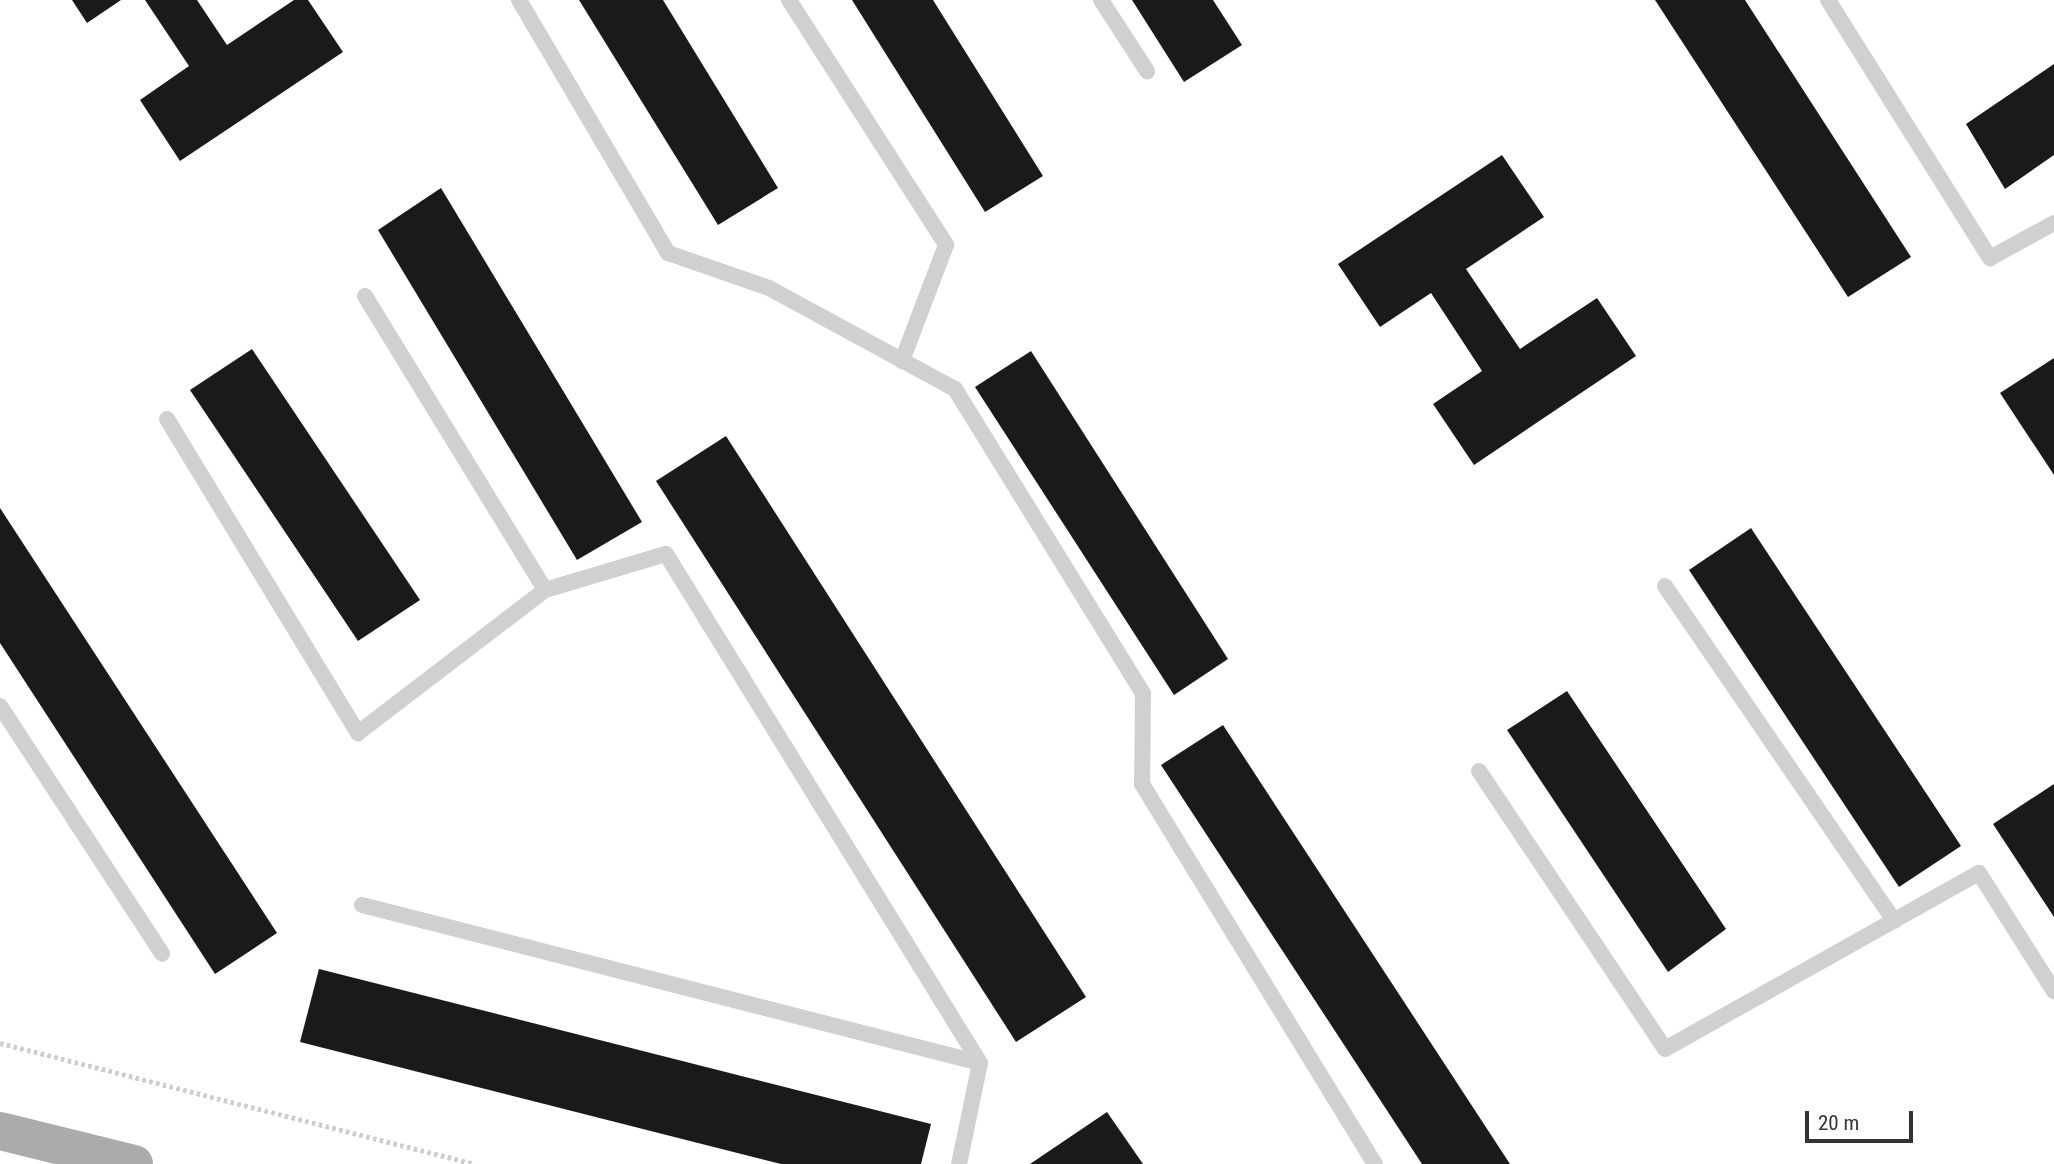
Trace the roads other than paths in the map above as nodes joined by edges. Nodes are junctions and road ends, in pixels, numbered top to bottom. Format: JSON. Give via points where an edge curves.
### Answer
{"nodes":[{"id":1,"x":519,"y":0,"type":"edge"},
{"id":2,"x":789,"y":0,"type":"edge"},
{"id":3,"x":1101,"y":0,"type":"edge"},
{"id":4,"x":1828,"y":0,"type":"edge"},
{"id":5,"x":1147,"y":71,"type":"dead end"},
{"id":6,"x":2054,"y":223,"type":"edge"},
{"id":7,"x":365,"y":296,"type":"dead end"},
{"id":8,"x":902,"y":361,"type":"junction"},
{"id":9,"x":167,"y":419,"type":"dead end"},
{"id":10,"x":1665,"y":586,"type":"dead end"},
{"id":11,"x":545,"y":590,"type":"junction"},
{"id":12,"x":0,"y":706,"type":"edge"},
{"id":13,"x":1479,"y":771,"type":"dead end"},
{"id":14,"x":362,"y":905,"type":"dead end"},
{"id":15,"x":1894,"y":921,"type":"junction"},
{"id":16,"x":162,"y":954,"type":"dead end"},
{"id":17,"x":2054,"y":990,"type":"edge"},
{"id":18,"x":980,"y":1063,"type":"junction"},
{"id":19,"x":0,"y":1131,"type":"edge"},
{"id":20,"x":134,"y":1164,"type":"edge"},
{"id":21,"x":959,"y":1164,"type":"edge"},
{"id":22,"x":1375,"y":1164,"type":"edge"}],
"edges":[{"from":1,"to":8,"type":"lane","via":[[668,253],[769,288]]},
{"from":2,"to":8,"type":"lane","via":[[946,245]]},
{"from":3,"to":5,"type":"lane"},
{"from":4,"to":6,"type":"lane","via":[[1990,258]]},
{"from":7,"to":11,"type":"lane"},
{"from":8,"to":22,"type":"lane","via":[[955,389],[1143,693],[1142,784]]},
{"from":9,"to":11,"type":"lane","via":[[358,733]]},
{"from":10,"to":15,"type":"lane"},
{"from":11,"to":18,"type":"lane","via":[[666,554]]},
{"from":12,"to":16,"type":"lane"},
{"from":13,"to":15,"type":"lane","via":[[1665,1049]]},
{"from":14,"to":18,"type":"lane"},
{"from":15,"to":17,"type":"lane","via":[[1979,873]]},
{"from":18,"to":21,"type":"lane"},
{"from":19,"to":20,"type":"main road"}]}
